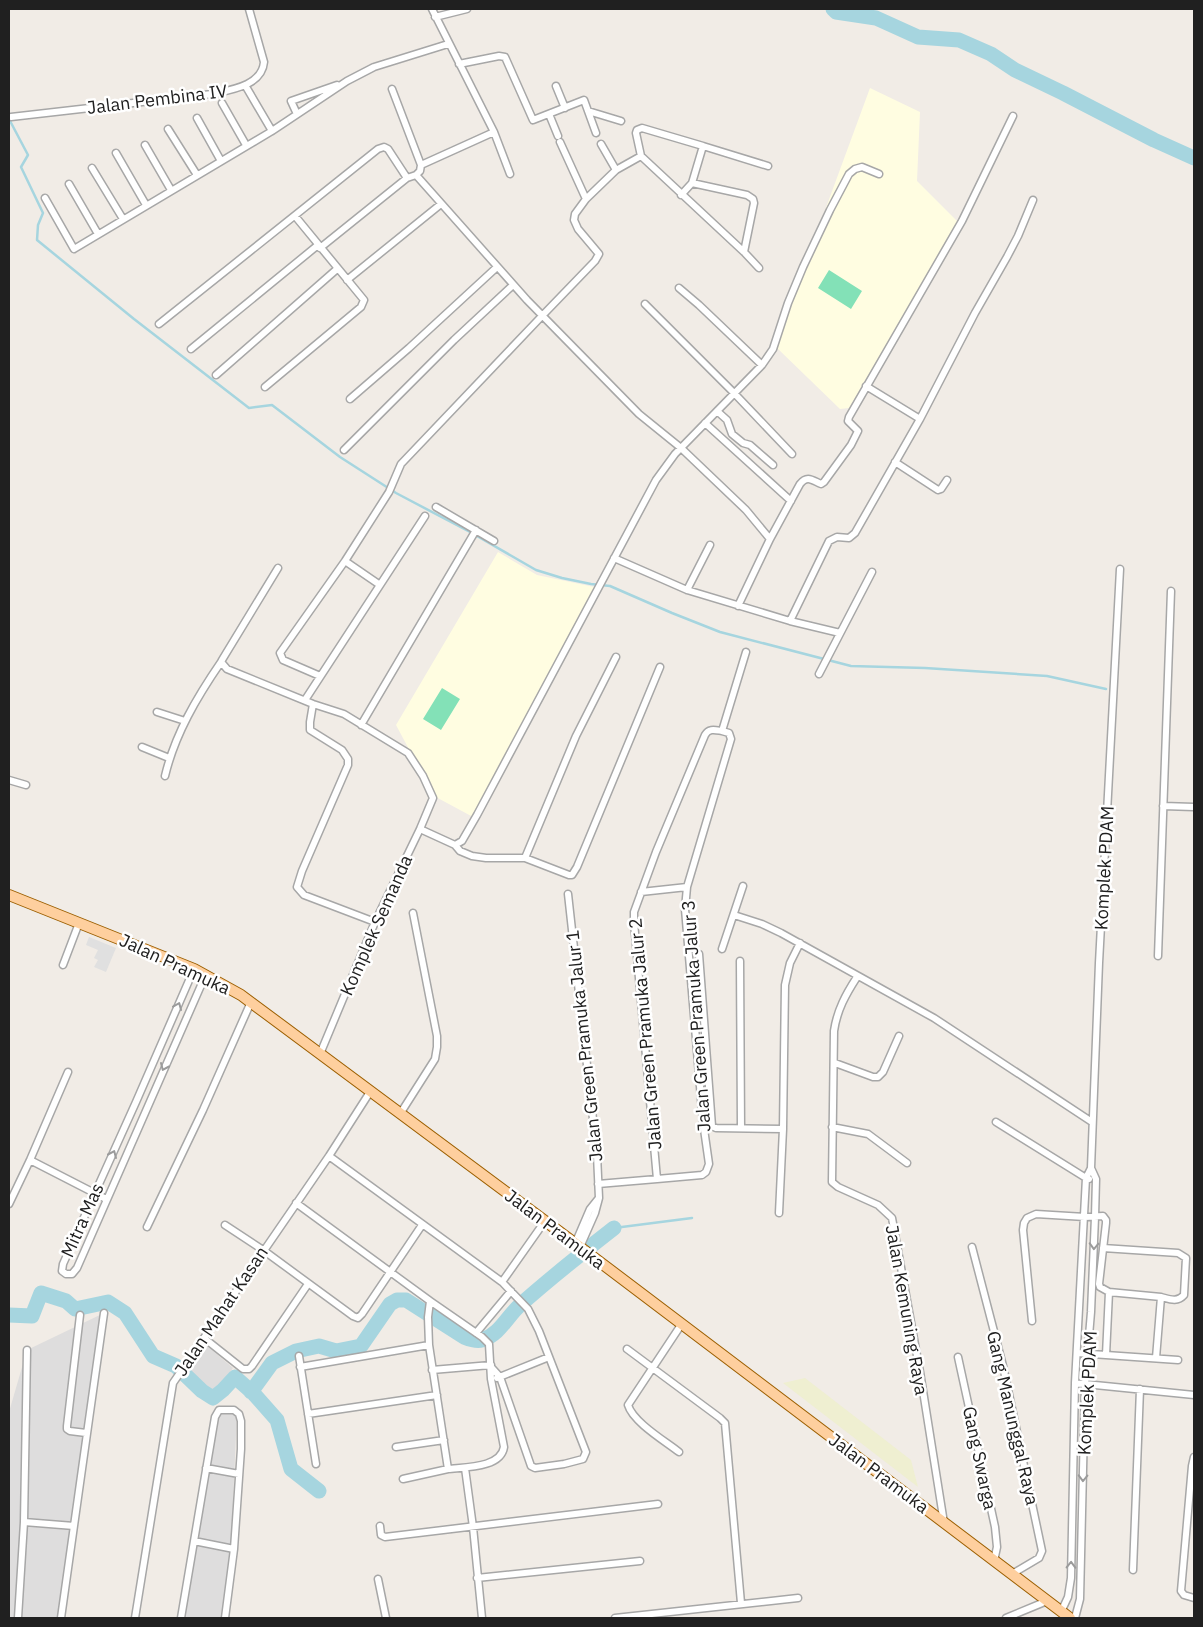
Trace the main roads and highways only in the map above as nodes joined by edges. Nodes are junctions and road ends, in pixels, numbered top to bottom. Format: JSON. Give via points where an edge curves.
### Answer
{"nodes":[{"id":1,"x":9,"y":895,"type":"edge"},
{"id":2,"x":1070,"y":1618,"type":"edge"}],
"edges":[{"from":1,"to":2,"type":"main road","name":"Jalan Pramuka","via":[[206,974],[251,1002]]}]}
